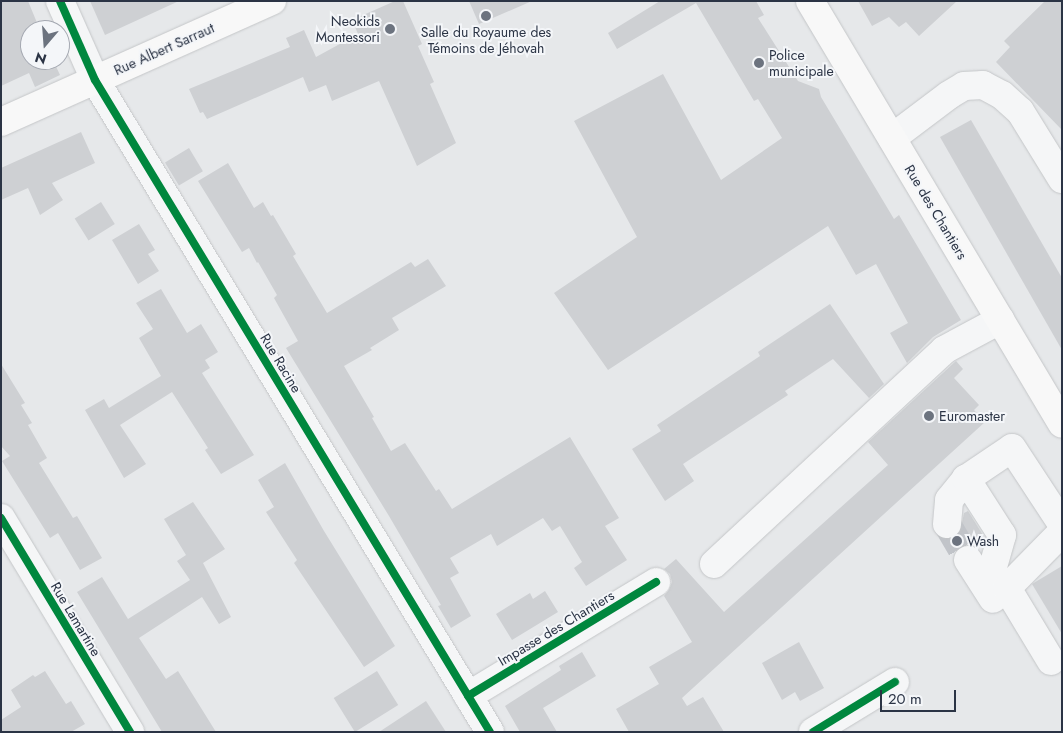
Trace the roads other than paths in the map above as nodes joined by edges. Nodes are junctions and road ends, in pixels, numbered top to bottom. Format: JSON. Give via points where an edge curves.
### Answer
{"nodes":[{"id":1,"x":60,"y":1,"type":"edge"},
{"id":2,"x":272,"y":1,"type":"edge"},
{"id":3,"x":810,"y":1,"type":"edge"},
{"id":4,"x":95,"y":80,"type":"junction"},
{"id":5,"x":1,"y":122,"type":"edge"},
{"id":6,"x":892,"y":138,"type":"junction"},
{"id":7,"x":1062,"y":179,"type":"edge"},
{"id":8,"x":1000,"y":320,"type":"junction"},
{"id":9,"x":1062,"y":424,"type":"edge"},
{"id":10,"x":966,"y":479,"type":"junction"},
{"id":11,"x":1,"y":518,"type":"edge"},
{"id":12,"x":946,"y":524,"type":"tunnel mouth"},
{"id":13,"x":1062,"y":524,"type":"edge"},
{"id":14,"x":1062,"y":532,"type":"edge"},
{"id":15,"x":968,"y":560,"type":"tunnel mouth"},
{"id":16,"x":714,"y":564,"type":"dead end"},
{"id":17,"x":656,"y":582,"type":"dead end"},
{"id":18,"x":987,"y":588,"type":"junction"},
{"id":19,"x":1056,"y":657,"type":"edge"},
{"id":20,"x":895,"y":682,"type":"dead end"},
{"id":21,"x":468,"y":696,"type":"junction"},
{"id":22,"x":130,"y":732,"type":"edge"},
{"id":23,"x":490,"y":732,"type":"edge"},
{"id":24,"x":813,"y":732,"type":"edge"}],
"edges":[{"from":1,"to":4,"type":"street","name":"Rue Racine"},
{"from":2,"to":4,"type":"main road","name":"Rue Albert Sarraut"},
{"from":3,"to":6,"type":"main road","name":"Rue des Chantiers"},
{"from":4,"to":5,"type":"main road","name":"Rue Albert Sarraut"},
{"from":4,"to":21,"type":"street","name":"Rue Racine"},
{"from":6,"to":7,"type":"street","via":[[964,86],[983,85],[1002,95],[1020,111]]},
{"from":6,"to":8,"type":"main road","name":"Rue des Chantiers"},
{"from":8,"to":9,"type":"main road","name":"Rue des Chantiers"},
{"from":8,"to":16,"type":"street","via":[[944,350]]},
{"from":10,"to":12,"type":"street","via":[[949,500]]},
{"from":10,"to":13,"type":"street","via":[[1012,448]]},
{"from":10,"to":18,"type":"street","via":[[1002,535]]},
{"from":11,"to":22,"type":"street","name":"Rue Lamartine"},
{"from":14,"to":19,"type":"street","via":[[1008,588]]},
{"from":15,"to":18,"type":"street"},
{"from":17,"to":21,"type":"street","name":"Impasse des Chantiers"},
{"from":18,"to":19,"type":"street","via":[[1034,670]]},
{"from":20,"to":24,"type":"street"},
{"from":21,"to":23,"type":"street","name":"Rue Racine"}]}
